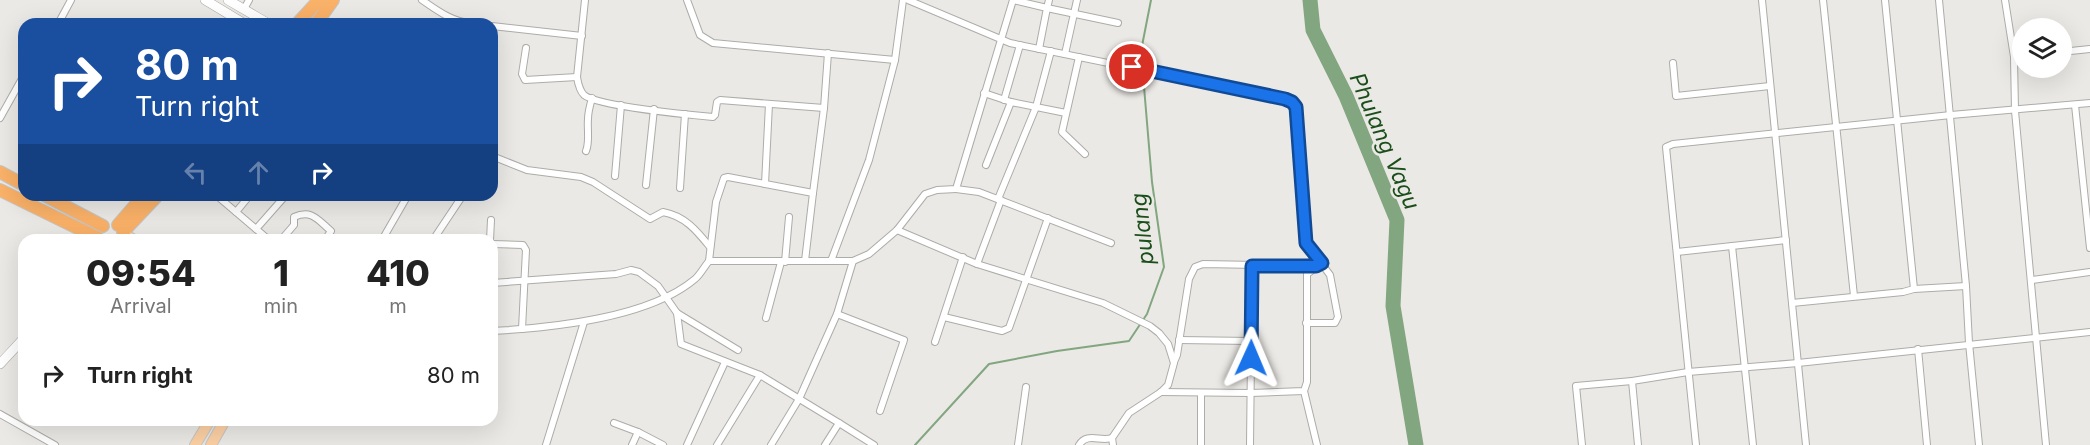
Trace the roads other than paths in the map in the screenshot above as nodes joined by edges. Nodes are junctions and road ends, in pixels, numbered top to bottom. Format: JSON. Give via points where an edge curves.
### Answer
{"nodes":[{"id":1,"x":71,"y":0,"type":"edge"},
{"id":2,"x":205,"y":0,"type":"edge"},
{"id":3,"x":228,"y":0,"type":"edge"},
{"id":4,"x":319,"y":0,"type":"edge"},
{"id":5,"x":333,"y":0,"type":"edge"},
{"id":6,"x":422,"y":0,"type":"edge"},
{"id":7,"x":585,"y":0,"type":"edge"},
{"id":8,"x":687,"y":0,"type":"edge"},
{"id":9,"x":903,"y":0,"type":"edge"},
{"id":10,"x":908,"y":0,"type":"edge"},
{"id":11,"x":1013,"y":0,"type":"edge"},
{"id":12,"x":1049,"y":0,"type":"edge"},
{"id":13,"x":1077,"y":0,"type":"edge"},
{"id":14,"x":1762,"y":0,"type":"edge"},
{"id":15,"x":1823,"y":0,"type":"edge"},
{"id":16,"x":1886,"y":0,"type":"edge"},
{"id":17,"x":1939,"y":0,"type":"edge"},
{"id":18,"x":2005,"y":0,"type":"edge"},
{"id":19,"x":247,"y":4,"type":"edge"},
{"id":20,"x":1047,"y":8,"type":"junction"},
{"id":21,"x":1074,"y":14,"type":"junction"},
{"id":22,"x":61,"y":18,"type":"edge"},
{"id":23,"x":234,"y":18,"type":"edge"},
{"id":24,"x":263,"y":18,"type":"edge"},
{"id":25,"x":302,"y":18,"type":"edge"},
{"id":26,"x":320,"y":18,"type":"edge"},
{"id":27,"x":449,"y":18,"type":"edge"},
{"id":28,"x":1118,"y":23,"type":"dead end"},
{"id":29,"x":498,"y":27,"type":"edge"},
{"id":30,"x":582,"y":36,"type":"junction"},
{"id":31,"x":1000,"y":39,"type":"junction"},
{"id":32,"x":2012,"y":44,"type":"edge"},
{"id":33,"x":1020,"y":45,"type":"junction"},
{"id":34,"x":526,"y":48,"type":"dead end"},
{"id":35,"x":1039,"y":49,"type":"junction"},
{"id":36,"x":2090,"y":49,"type":"edge"},
{"id":37,"x":1051,"y":51,"type":"junction"},
{"id":38,"x":2072,"y":51,"type":"edge"},
{"id":39,"x":828,"y":53,"type":"junction"},
{"id":40,"x":1065,"y":54,"type":"junction"},
{"id":41,"x":1079,"y":57,"type":"junction"},
{"id":42,"x":895,"y":60,"type":"junction"},
{"id":43,"x":1673,"y":63,"type":"dead end"},
{"id":44,"x":577,"y":77,"type":"junction"},
{"id":45,"x":2014,"y":78,"type":"edge"},
{"id":46,"x":18,"y":86,"type":"edge"},
{"id":47,"x":1770,"y":86,"type":"junction"},
{"id":48,"x":984,"y":93,"type":"junction"},
{"id":49,"x":592,"y":98,"type":"junction"},
{"id":50,"x":1008,"y":101,"type":"junction"},
{"id":51,"x":2090,"y":103,"type":"edge"},
{"id":52,"x":770,"y":104,"type":"junction"},
{"id":53,"x":621,"y":105,"type":"junction"},
{"id":54,"x":2075,"y":105,"type":"junction"},
{"id":55,"x":1036,"y":107,"type":"junction"},
{"id":56,"x":824,"y":108,"type":"junction"},
{"id":57,"x":654,"y":110,"type":"junction"},
{"id":58,"x":2015,"y":111,"type":"junction"},
{"id":59,"x":1066,"y":113,"type":"junction"},
{"id":60,"x":685,"y":114,"type":"junction"},
{"id":61,"x":1951,"y":115,"type":"junction"},
{"id":62,"x":0,"y":118,"type":"edge"},
{"id":63,"x":1897,"y":121,"type":"junction"},
{"id":64,"x":1837,"y":127,"type":"junction"},
{"id":65,"x":1775,"y":133,"type":"junction"},
{"id":66,"x":586,"y":150,"type":"dead end"},
{"id":67,"x":1085,"y":154,"type":"dead end"},
{"id":68,"x":498,"y":158,"type":"edge"},
{"id":69,"x":986,"y":165,"type":"dead end"},
{"id":70,"x":0,"y":172,"type":"edge"},
{"id":71,"x":615,"y":176,"type":"dead end"},
{"id":72,"x":18,"y":182,"type":"edge"},
{"id":73,"x":765,"y":184,"type":"junction"},
{"id":74,"x":646,"y":185,"type":"dead end"},
{"id":75,"x":680,"y":188,"type":"dead end"},
{"id":76,"x":956,"y":189,"type":"junction"},
{"id":77,"x":0,"y":190,"type":"edge"},
{"id":78,"x":813,"y":194,"type":"junction"},
{"id":79,"x":18,"y":199,"type":"edge"},
{"id":80,"x":999,"y":199,"type":"junction"},
{"id":81,"x":22,"y":201,"type":"edge"},
{"id":82,"x":55,"y":201,"type":"edge"},
{"id":83,"x":141,"y":201,"type":"edge"},
{"id":84,"x":153,"y":201,"type":"edge"},
{"id":85,"x":223,"y":201,"type":"edge"},
{"id":86,"x":245,"y":201,"type":"edge"},
{"id":87,"x":281,"y":201,"type":"edge"},
{"id":88,"x":405,"y":201,"type":"edge"},
{"id":89,"x":459,"y":201,"type":"edge"},
{"id":90,"x":236,"y":212,"type":"junction"},
{"id":91,"x":789,"y":217,"type":"dead end"},
{"id":92,"x":1048,"y":218,"type":"junction"},
{"id":93,"x":491,"y":220,"type":"dead end"},
{"id":94,"x":103,"y":226,"type":"junction"},
{"id":95,"x":256,"y":229,"type":"junction"},
{"id":96,"x":897,"y":230,"type":"junction"},
{"id":97,"x":88,"y":234,"type":"edge"},
{"id":98,"x":99,"y":234,"type":"edge"},
{"id":99,"x":124,"y":234,"type":"edge"},
{"id":100,"x":262,"y":234,"type":"edge"},
{"id":101,"x":286,"y":234,"type":"edge"},
{"id":102,"x":329,"y":234,"type":"edge"},
{"id":103,"x":385,"y":234,"type":"edge"},
{"id":104,"x":437,"y":234,"type":"edge"},
{"id":105,"x":491,"y":234,"type":"edge"},
{"id":106,"x":1786,"y":240,"type":"junction"},
{"id":107,"x":498,"y":243,"type":"edge"},
{"id":108,"x":1112,"y":243,"type":"dead end"},
{"id":109,"x":1732,"y":246,"type":"junction"},
{"id":110,"x":710,"y":247,"type":"junction"},
{"id":111,"x":2090,"y":248,"type":"edge"},
{"id":112,"x":1677,"y":252,"type":"junction"},
{"id":113,"x":963,"y":258,"type":"junction"},
{"id":114,"x":709,"y":261,"type":"junction"},
{"id":115,"x":805,"y":261,"type":"junction"},
{"id":116,"x":831,"y":261,"type":"junction"},
{"id":117,"x":853,"y":261,"type":"junction"},
{"id":118,"x":783,"y":262,"type":"junction"},
{"id":119,"x":977,"y":264,"type":"junction"},
{"id":120,"x":1319,"y":265,"type":"junction"},
{"id":121,"x":1252,"y":266,"type":"junction"},
{"id":122,"x":2090,"y":272,"type":"edge"},
{"id":123,"x":1026,"y":279,"type":"junction"},
{"id":124,"x":2032,"y":280,"type":"junction"},
{"id":125,"x":524,"y":282,"type":"junction"},
{"id":126,"x":498,"y":283,"type":"edge"},
{"id":127,"x":1966,"y":286,"type":"junction"},
{"id":128,"x":1914,"y":289,"type":"junction"},
{"id":129,"x":1854,"y":296,"type":"junction"},
{"id":130,"x":667,"y":297,"type":"junction"},
{"id":131,"x":1792,"y":303,"type":"junction"},
{"id":132,"x":677,"y":313,"type":"junction"},
{"id":133,"x":837,"y":314,"type":"junction"},
{"id":134,"x":944,"y":317,"type":"junction"},
{"id":135,"x":766,"y":318,"type":"dead end"},
{"id":136,"x":584,"y":322,"type":"junction"},
{"id":137,"x":1306,"y":323,"type":"junction"},
{"id":138,"x":522,"y":329,"type":"junction"},
{"id":139,"x":498,"y":331,"type":"edge"},
{"id":140,"x":2090,"y":332,"type":"edge"},
{"id":141,"x":2036,"y":337,"type":"junction"},
{"id":142,"x":1179,"y":340,"type":"junction"},
{"id":143,"x":1251,"y":341,"type":"junction"},
{"id":144,"x":935,"y":342,"type":"dead end"},
{"id":145,"x":1969,"y":343,"type":"junction"},
{"id":146,"x":18,"y":344,"type":"edge"},
{"id":147,"x":1918,"y":349,"type":"junction"},
{"id":148,"x":738,"y":350,"type":"dead end"},
{"id":149,"x":725,"y":362,"type":"junction"},
{"id":150,"x":1174,"y":363,"type":"junction"},
{"id":151,"x":1798,"y":363,"type":"junction"},
{"id":152,"x":0,"y":364,"type":"edge"},
{"id":153,"x":1746,"y":366,"type":"junction"},
{"id":154,"x":1688,"y":372,"type":"junction"},
{"id":155,"x":760,"y":375,"type":"junction"},
{"id":156,"x":1632,"y":381,"type":"junction"},
{"id":157,"x":1026,"y":387,"type":"dead end"},
{"id":158,"x":1304,"y":391,"type":"junction"},
{"id":159,"x":1161,"y":392,"type":"junction"},
{"id":160,"x":1251,"y":393,"type":"junction"},
{"id":161,"x":1202,"y":394,"type":"junction"},
{"id":162,"x":799,"y":399,"type":"junction"},
{"id":163,"x":880,"y":411,"type":"dead end"},
{"id":164,"x":0,"y":414,"type":"edge"},
{"id":165,"x":614,"y":423,"type":"dead end"},
{"id":166,"x":838,"y":423,"type":"junction"},
{"id":167,"x":18,"y":425,"type":"edge"},
{"id":168,"x":20,"y":426,"type":"edge"},
{"id":169,"x":206,"y":426,"type":"edge"},
{"id":170,"x":222,"y":426,"type":"edge"},
{"id":171,"x":638,"y":432,"type":"junction"},
{"id":172,"x":1113,"y":441,"type":"edge"},
{"id":173,"x":51,"y":444,"type":"edge"},
{"id":174,"x":195,"y":445,"type":"edge"},
{"id":175,"x":211,"y":445,"type":"edge"},
{"id":176,"x":546,"y":445,"type":"edge"},
{"id":177,"x":632,"y":445,"type":"edge"},
{"id":178,"x":663,"y":445,"type":"edge"},
{"id":179,"x":687,"y":445,"type":"edge"},
{"id":180,"x":717,"y":445,"type":"edge"},
{"id":181,"x":771,"y":445,"type":"edge"},
{"id":182,"x":825,"y":445,"type":"edge"},
{"id":183,"x":874,"y":445,"type":"edge"},
{"id":184,"x":1018,"y":445,"type":"edge"},
{"id":185,"x":1079,"y":445,"type":"edge"},
{"id":186,"x":1202,"y":445,"type":"edge"},
{"id":187,"x":1250,"y":445,"type":"edge"},
{"id":188,"x":1317,"y":445,"type":"edge"},
{"id":189,"x":1582,"y":445,"type":"edge"},
{"id":190,"x":1638,"y":445,"type":"edge"},
{"id":191,"x":1696,"y":445,"type":"edge"},
{"id":192,"x":1753,"y":445,"type":"edge"},
{"id":193,"x":1806,"y":445,"type":"edge"},
{"id":194,"x":1927,"y":445,"type":"edge"},
{"id":195,"x":1979,"y":445,"type":"edge"},
{"id":196,"x":2046,"y":445,"type":"edge"}],
"edges":[{"from":1,"to":22,"type":"street"},
{"from":2,"to":23,"type":"main road"},
{"from":3,"to":19,"type":"main road"},
{"from":4,"to":25,"type":"highway"},
{"from":5,"to":26,"type":"highway"},
{"from":6,"to":27,"type":"street"},
{"from":7,"to":30,"type":"street"},
{"from":8,"to":39,"type":"street","via":[[700,35],[713,43]]},
{"from":9,"to":42,"type":"street"},
{"from":10,"to":31,"type":"street"},
{"from":11,"to":20,"type":"street"},
{"from":11,"to":31,"type":"street"},
{"from":12,"to":20,"type":"street"},
{"from":13,"to":21,"type":"street"},
{"from":14,"to":47,"type":"street"},
{"from":15,"to":64,"type":"street"},
{"from":16,"to":63,"type":"street"},
{"from":17,"to":61,"type":"street"},
{"from":18,"to":32,"type":"street"},
{"from":19,"to":24,"type":"main road"},
{"from":20,"to":21,"type":"street"},
{"from":20,"to":35,"type":"street"},
{"from":21,"to":28,"type":"street"},
{"from":21,"to":40,"type":"street"},
{"from":29,"to":30,"type":"street"},
{"from":30,"to":44,"type":"street"},
{"from":31,"to":33,"type":"street"},
{"from":31,"to":48,"type":"street"},
{"from":33,"to":35,"type":"street"},
{"from":33,"to":50,"type":"street"},
{"from":34,"to":44,"type":"street","via":[[522,74],[525,80]]},
{"from":35,"to":37,"type":"street"},
{"from":36,"to":38,"type":"street"},
{"from":37,"to":40,"type":"street"},
{"from":37,"to":55,"type":"street"},
{"from":39,"to":42,"type":"street"},
{"from":39,"to":56,"type":"street"},
{"from":40,"to":41,"type":"street"},
{"from":41,"to":59,"type":"street"},
{"from":41,"to":120,"type":"street","via":[[1292,102],[1298,115],[1306,243]]},
{"from":42,"to":116,"type":"street","via":[[869,160]]},
{"from":43,"to":47,"type":"street","via":[[1676,96]]},
{"from":44,"to":49,"type":"street","via":[[583,94]]},
{"from":45,"to":58,"type":"street"},
{"from":46,"to":62,"type":"street"},
{"from":47,"to":65,"type":"street"},
{"from":48,"to":50,"type":"street"},
{"from":48,"to":76,"type":"street"},
{"from":49,"to":53,"type":"street"},
{"from":49,"to":66,"type":"street"},
{"from":50,"to":55,"type":"street"},
{"from":50,"to":69,"type":"street"},
{"from":51,"to":54,"type":"street"},
{"from":52,"to":56,"type":"street"},
{"from":52,"to":60,"type":"street","via":[[720,100],[715,116]]},
{"from":52,"to":73,"type":"street"},
{"from":53,"to":57,"type":"street"},
{"from":53,"to":71,"type":"street"},
{"from":54,"to":58,"type":"street"},
{"from":54,"to":111,"type":"street"},
{"from":55,"to":59,"type":"street"},
{"from":55,"to":80,"type":"street"},
{"from":56,"to":78,"type":"street"},
{"from":57,"to":60,"type":"street"},
{"from":57,"to":74,"type":"street"},
{"from":58,"to":61,"type":"street"},
{"from":58,"to":124,"type":"street"},
{"from":59,"to":67,"type":"street","via":[[1062,132]]},
{"from":60,"to":75,"type":"street"},
{"from":61,"to":63,"type":"street"},
{"from":61,"to":127,"type":"street"},
{"from":63,"to":64,"type":"street"},
{"from":63,"to":128,"type":"street"},
{"from":64,"to":65,"type":"street"},
{"from":64,"to":129,"type":"street"},
{"from":65,"to":106,"type":"street"},
{"from":65,"to":112,"type":"street","via":[[1666,147]]},
{"from":68,"to":110,"type":"street","via":[[527,170],[593,182],[651,219],[663,212],[680,217]]},
{"from":70,"to":72,"type":"highway"},
{"from":73,"to":78,"type":"street"},
{"from":73,"to":110,"type":"street","via":[[724,178],[716,202]]},
{"from":76,"to":80,"type":"street"},
{"from":76,"to":96,"type":"street","via":[[925,194]]},
{"from":77,"to":79,"type":"highway"},
{"from":78,"to":115,"type":"street"},
{"from":80,"to":92,"type":"street"},
{"from":80,"to":119,"type":"street"},
{"from":81,"to":97,"type":"highway"},
{"from":82,"to":94,"type":"highway"},
{"from":83,"to":99,"type":"highway"},
{"from":84,"to":99,"type":"highway"},
{"from":85,"to":90,"type":"street"},
{"from":86,"to":90,"type":"street"},
{"from":87,"to":95,"type":"street"},
{"from":88,"to":103,"type":"street"},
{"from":89,"to":104,"type":"street"},
{"from":90,"to":95,"type":"street"},
{"from":91,"to":118,"type":"street"},
{"from":92,"to":108,"type":"street"},
{"from":92,"to":123,"type":"street"},
{"from":93,"to":105,"type":"street"},
{"from":94,"to":98,"type":"highway"},
{"from":94,"to":99,"type":"highway","via":[[109,223]]},
{"from":95,"to":100,"type":"street"},
{"from":96,"to":113,"type":"street"},
{"from":96,"to":117,"type":"street","via":[[869,254]]},
{"from":101,"to":102,"type":"street","via":[[294,225],[294,217],[302,214],[310,214],[331,231]]},
{"from":106,"to":109,"type":"street"},
{"from":106,"to":131,"type":"street"},
{"from":107,"to":125,"type":"street","via":[[523,245]]},
{"from":109,"to":112,"type":"street"},
{"from":109,"to":153,"type":"street"},
{"from":110,"to":114,"type":"street"},
{"from":112,"to":154,"type":"street"},
{"from":113,"to":119,"type":"street"},
{"from":113,"to":134,"type":"street"},
{"from":114,"to":118,"type":"street"},
{"from":114,"to":130,"type":"street","via":[[695,279]]},
{"from":115,"to":116,"type":"street"},
{"from":115,"to":118,"type":"street"},
{"from":116,"to":117,"type":"street"},
{"from":117,"to":133,"type":"street"},
{"from":118,"to":135,"type":"street"},
{"from":119,"to":123,"type":"street"},
{"from":120,"to":121,"type":"street"},
{"from":120,"to":137,"type":"street","via":[[1307,274]]},
{"from":120,"to":137,"type":"street","via":[[1330,275],[1338,317],[1335,323]]},
{"from":121,"to":142,"type":"street","via":[[1195,267],[1189,279]]},
{"from":121,"to":143,"type":"street"},
{"from":122,"to":124,"type":"street"},
{"from":123,"to":134,"type":"street","via":[[1007,330]]},
{"from":123,"to":150,"type":"street","via":[[1103,303],[1150,326],[1168,344]]},
{"from":124,"to":141,"type":"street"},
{"from":125,"to":126,"type":"street"},
{"from":125,"to":130,"type":"street","via":[[632,270],[658,286]]},
{"from":125,"to":138,"type":"street"},
{"from":127,"to":128,"type":"street"},
{"from":127,"to":145,"type":"street"},
{"from":128,"to":129,"type":"street"},
{"from":129,"to":131,"type":"street"},
{"from":130,"to":132,"type":"street"},
{"from":130,"to":136,"type":"street"},
{"from":131,"to":151,"type":"street"},
{"from":132,"to":148,"type":"street"},
{"from":132,"to":149,"type":"street","via":[[681,344]]},
{"from":133,"to":162,"type":"street"},
{"from":133,"to":163,"type":"street","via":[[904,340]]},
{"from":134,"to":144,"type":"street"},
{"from":136,"to":138,"type":"street"},
{"from":136,"to":176,"type":"street"},
{"from":137,"to":158,"type":"street"},
{"from":138,"to":139,"type":"street"},
{"from":140,"to":141,"type":"street"},
{"from":141,"to":145,"type":"street"},
{"from":141,"to":196,"type":"street"},
{"from":142,"to":143,"type":"street"},
{"from":142,"to":150,"type":"street"},
{"from":143,"to":160,"type":"street"},
{"from":145,"to":147,"type":"street"},
{"from":145,"to":195,"type":"street"},
{"from":146,"to":152,"type":"main road"},
{"from":147,"to":151,"type":"street"},
{"from":147,"to":194,"type":"street"},
{"from":149,"to":155,"type":"street"},
{"from":149,"to":179,"type":"street"},
{"from":150,"to":159,"type":"street","via":[[1168,385]]},
{"from":151,"to":153,"type":"street"},
{"from":151,"to":193,"type":"street"},
{"from":153,"to":154,"type":"street"},
{"from":153,"to":192,"type":"street"},
{"from":154,"to":156,"type":"street"},
{"from":154,"to":191,"type":"street"},
{"from":155,"to":162,"type":"street"},
{"from":155,"to":180,"type":"street"},
{"from":156,"to":189,"type":"street","via":[[1576,386]]},
{"from":156,"to":190,"type":"street"},
{"from":157,"to":184,"type":"street"},
{"from":158,"to":160,"type":"street"},
{"from":158,"to":188,"type":"street"},
{"from":159,"to":161,"type":"street"},
{"from":159,"to":172,"type":"street","via":[[1129,413]]},
{"from":160,"to":161,"type":"street"},
{"from":160,"to":187,"type":"street"},
{"from":161,"to":186,"type":"street"},
{"from":162,"to":166,"type":"street"},
{"from":162,"to":181,"type":"street"},
{"from":164,"to":167,"type":"street"},
{"from":165,"to":171,"type":"street"},
{"from":166,"to":182,"type":"street"},
{"from":166,"to":183,"type":"street"},
{"from":168,"to":173,"type":"street"},
{"from":169,"to":174,"type":"main road"},
{"from":170,"to":175,"type":"main road"},
{"from":171,"to":177,"type":"street"},
{"from":171,"to":178,"type":"street"},
{"from":172,"to":185,"type":"street","via":[[1088,438]]}]}
